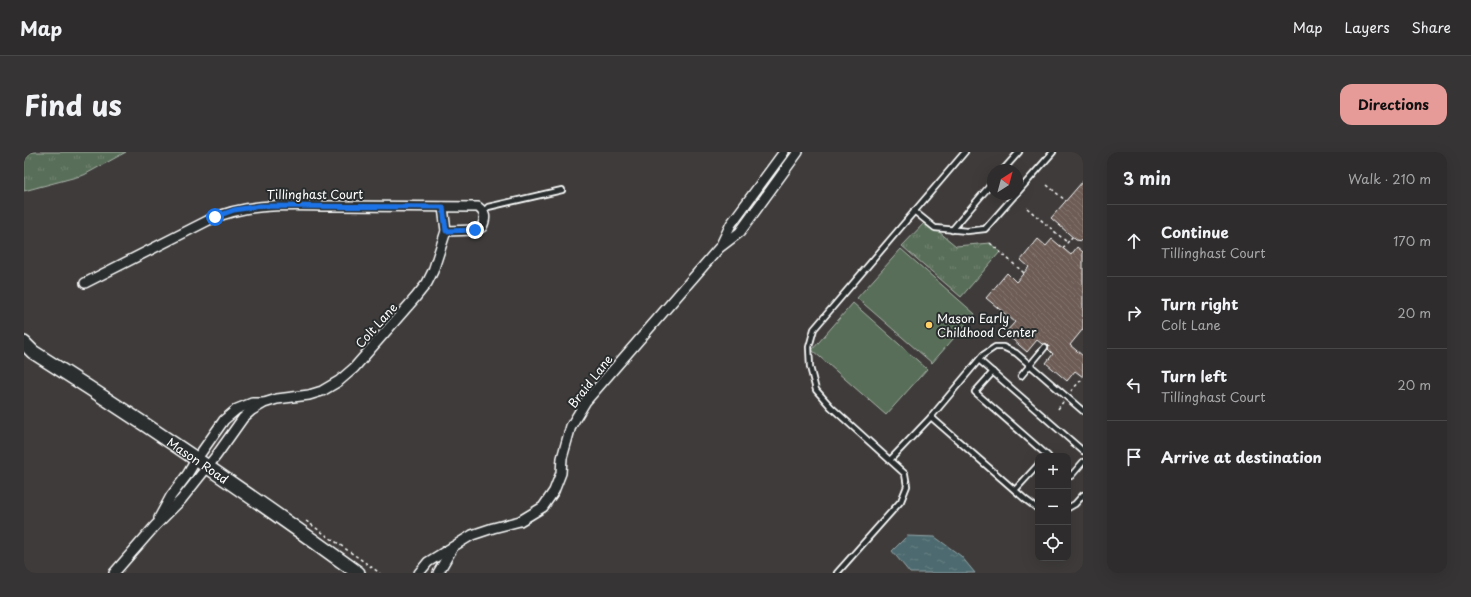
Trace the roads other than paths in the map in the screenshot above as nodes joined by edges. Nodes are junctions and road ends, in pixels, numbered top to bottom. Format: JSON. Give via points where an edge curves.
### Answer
{"nodes":[{"id":1,"x":784,"y":152,"type":"edge"},
{"id":2,"x":965,"y":152,"type":"edge"},
{"id":3,"x":1019,"y":152,"type":"edge"},
{"id":4,"x":1053,"y":152,"type":"edge"},
{"id":5,"x":795,"y":156,"type":"edge"},
{"id":6,"x":1008,"y":164,"type":"edge"},
{"id":7,"x":1023,"y":187,"type":"edge"},
{"id":8,"x":987,"y":189,"type":"edge"},
{"id":9,"x":562,"y":190,"type":"dead end"},
{"id":10,"x":1012,"y":200,"type":"edge"},
{"id":11,"x":443,"y":207,"type":"junction"},
{"id":12,"x":484,"y":211,"type":"junction"},
{"id":13,"x":914,"y":211,"type":"junction"},
{"id":14,"x":952,"y":230,"type":"junction"},
{"id":15,"x":446,"y":231,"type":"junction"},
{"id":16,"x":719,"y":248,"type":"junction"},
{"id":17,"x":85,"y":283,"type":"dead end"},
{"id":18,"x":24,"y":343,"type":"edge"},
{"id":19,"x":1045,"y":347,"type":"dead end"},
{"id":20,"x":29,"y":351,"type":"edge"},
{"id":21,"x":979,"y":360,"type":"junction"},
{"id":22,"x":1030,"y":365,"type":"junction"},
{"id":23,"x":993,"y":372,"type":"junction"},
{"id":24,"x":1021,"y":376,"type":"dead end"},
{"id":25,"x":264,"y":403,"type":"junction"},
{"id":26,"x":1083,"y":411,"type":"edge"},
{"id":27,"x":931,"y":417,"type":"junction"},
{"id":28,"x":1083,"y":451,"type":"edge"},
{"id":29,"x":1044,"y":453,"type":"edge"},
{"id":30,"x":196,"y":460,"type":"junction"},
{"id":31,"x":890,"y":460,"type":"junction"},
{"id":32,"x":1083,"y":462,"type":"edge"},
{"id":33,"x":207,"y":468,"type":"junction"},
{"id":34,"x":1035,"y":468,"type":"edge"},
{"id":35,"x":1071,"y":476,"type":"edge"},
{"id":36,"x":1015,"y":490,"type":"junction"},
{"id":37,"x":1083,"y":495,"type":"edge"},
{"id":38,"x":1071,"y":506,"type":"edge"},
{"id":39,"x":1035,"y":507,"type":"edge"},
{"id":40,"x":155,"y":526,"type":"junction"},
{"id":41,"x":453,"y":547,"type":"junction"},
{"id":42,"x":114,"y":573,"type":"edge"},
{"id":43,"x":358,"y":573,"type":"edge"},
{"id":44,"x":419,"y":573,"type":"edge"},
{"id":45,"x":438,"y":573,"type":"edge"},
{"id":46,"x":837,"y":573,"type":"edge"}],
"edges":[{"from":1,"to":5,"type":"lane"},
{"from":1,"to":16,"type":"street","name":"Braid Lane","via":[[731,224]]},
{"from":2,"to":13,"type":"lane"},
{"from":3,"to":6,"type":"lane"},
{"from":4,"to":7,"type":"lane"},
{"from":5,"to":16,"type":"street","name":"Braid Lane","via":[[740,232]]},
{"from":8,"to":14,"type":"lane"},
{"from":9,"to":12,"type":"lane","via":[[488,207]]},
{"from":10,"to":14,"type":"lane","via":[[985,229]]},
{"from":11,"to":12,"type":"street","name":"Tillinghast Court","via":[[478,207]]},
{"from":11,"to":15,"type":"street","name":"Colt Lane"},
{"from":11,"to":17,"type":"street","name":"Tillinghast Court","via":[[267,206],[240,209],[209,220]]},
{"from":12,"to":15,"type":"street","via":[[486,219],[482,227],[475,230]]},
{"from":13,"to":14,"type":"lane","via":[[935,228]]},
{"from":13,"to":31,"type":"lane","via":[[814,329],[809,346],[810,367],[816,390],[831,407]]},
{"from":15,"to":25,"type":"street","name":"Colt Lane","via":[[427,282],[350,373],[322,391]]},
{"from":16,"to":41,"type":"street","name":"Braid Lane","via":[[586,401],[571,426],[562,458],[561,473],[554,491],[542,507],[520,521],[472,535]]},
{"from":18,"to":20,"type":"main road","name":"Mason Road"},
{"from":19,"to":22,"type":"lane"},
{"from":20,"to":30,"type":"main road","name":"Mason Road"},
{"from":21,"to":22,"type":"lane","via":[[995,347],[1003,347],[1016,353]]},
{"from":21,"to":23,"type":"lane"},
{"from":21,"to":27,"type":"lane"},
{"from":22,"to":24,"type":"lane"},
{"from":22,"to":26,"type":"lane"},
{"from":23,"to":28,"type":"lane"},
{"from":23,"to":29,"type":"lane","via":[[975,392]]},
{"from":25,"to":30,"type":"street","name":"Colt Lane","via":[[252,403],[237,409],[224,420]]},
{"from":25,"to":33,"type":"street","name":"Colt Lane","via":[[243,418]]},
{"from":27,"to":31,"type":"lane"},
{"from":27,"to":36,"type":"lane"},
{"from":30,"to":33,"type":"main road","name":"Mason Road"},
{"from":30,"to":40,"type":"street","name":"Colt Lane","via":[[171,496]]},
{"from":31,"to":46,"type":"lane","via":[[905,474],[907,486],[901,501]]},
{"from":32,"to":35,"type":"lane"},
{"from":33,"to":40,"type":"street","name":"Colt Lane","via":[[181,500]]},
{"from":33,"to":43,"type":"main road","name":"Mason Road"},
{"from":34,"to":36,"type":"lane"},
{"from":36,"to":39,"type":"lane"},
{"from":37,"to":38,"type":"lane"},
{"from":40,"to":42,"type":"street"},
{"from":41,"to":44,"type":"street","name":"Braid Lane","via":[[428,562]]},
{"from":41,"to":45,"type":"street","name":"Braid Lane"}]}
